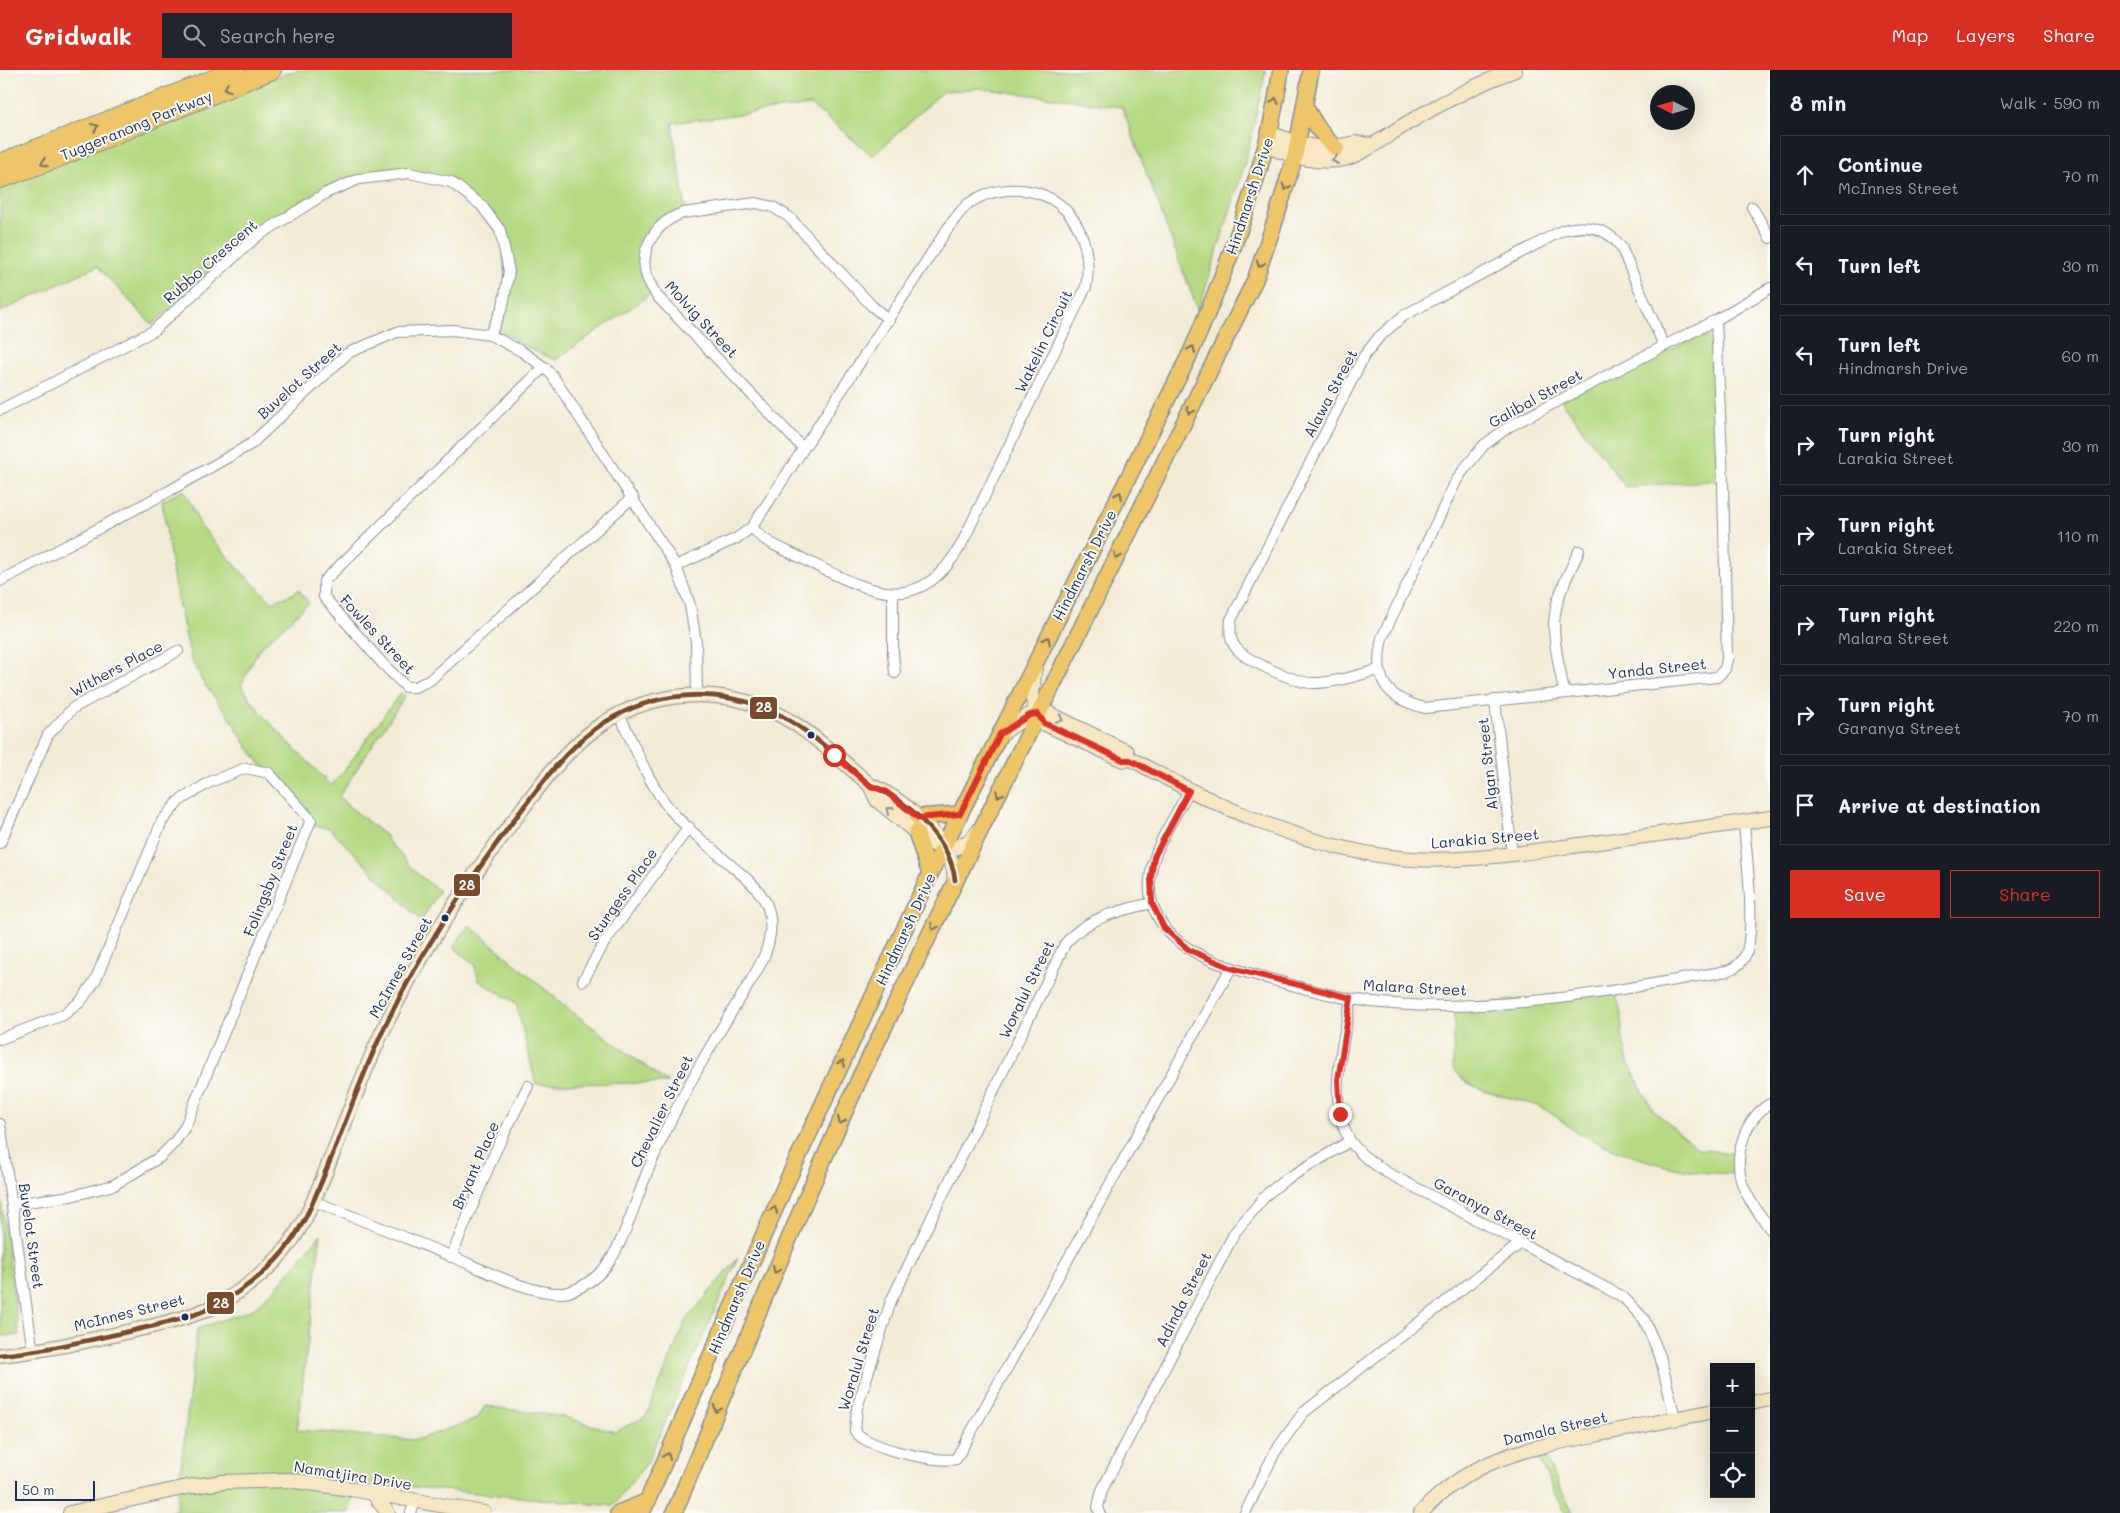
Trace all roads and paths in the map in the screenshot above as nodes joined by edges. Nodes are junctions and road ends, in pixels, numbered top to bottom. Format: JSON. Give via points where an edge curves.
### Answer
{"nodes":[{"id":1,"x":236,"y":70,"type":"edge"},
{"id":2,"x":272,"y":70,"type":"edge"},
{"id":3,"x":1282,"y":70,"type":"edge"},
{"id":4,"x":1311,"y":70,"type":"edge"},
{"id":5,"x":1515,"y":70,"type":"edge"},
{"id":6,"x":1305,"y":106,"type":"junction"},
{"id":7,"x":1268,"y":140,"type":"junction"},
{"id":8,"x":1372,"y":145,"type":"junction"},
{"id":9,"x":1336,"y":148,"type":"junction"},
{"id":10,"x":1297,"y":149,"type":"junction"},
{"id":11,"x":0,"y":163,"type":"edge"},
{"id":12,"x":0,"y":179,"type":"edge"},
{"id":13,"x":1752,"y":208,"type":"dead end"},
{"id":14,"x":1770,"y":238,"type":"edge"},
{"id":15,"x":1770,"y":288,"type":"edge"},
{"id":16,"x":889,"y":320,"type":"junction"},
{"id":17,"x":1716,"y":320,"type":"junction"},
{"id":18,"x":490,"y":335,"type":"junction"},
{"id":19,"x":1664,"y":346,"type":"junction"},
{"id":20,"x":544,"y":367,"type":"junction"},
{"id":21,"x":0,"y":410,"type":"edge"},
{"id":22,"x":803,"y":448,"type":"junction"},
{"id":23,"x":632,"y":497,"type":"junction"},
{"id":24,"x":752,"y":527,"type":"junction"},
{"id":25,"x":1579,"y":551,"type":"dead end"},
{"id":26,"x":676,"y":566,"type":"junction"},
{"id":27,"x":0,"y":581,"type":"edge"},
{"id":28,"x":893,"y":593,"type":"junction"},
{"id":29,"x":178,"y":651,"type":"dead end"},
{"id":30,"x":1035,"y":664,"type":"junction"},
{"id":31,"x":1378,"y":670,"type":"junction"},
{"id":32,"x":895,"y":673,"type":"dead end"},
{"id":33,"x":1564,"y":693,"type":"junction"},
{"id":34,"x":697,"y":694,"type":"junction"},
{"id":35,"x":1495,"y":700,"type":"junction"},
{"id":36,"x":619,"y":714,"type":"junction"},
{"id":37,"x":1038,"y":714,"type":"junction"},
{"id":38,"x":1000,"y":734,"type":"junction"},
{"id":39,"x":1189,"y":791,"type":"junction"},
{"id":40,"x":960,"y":814,"type":"junction"},
{"id":41,"x":1770,"y":818,"type":"edge"},
{"id":42,"x":1744,"y":822,"type":"junction"},
{"id":43,"x":917,"y":825,"type":"junction"},
{"id":44,"x":689,"y":827,"type":"junction"},
{"id":45,"x":981,"y":829,"type":"junction"},
{"id":46,"x":0,"y":842,"type":"edge"},
{"id":47,"x":943,"y":847,"type":"junction"},
{"id":48,"x":1512,"y":854,"type":"junction"},
{"id":49,"x":930,"y":874,"type":"junction"},
{"id":50,"x":955,"y":883,"type":"junction"},
{"id":51,"x":1152,"y":903,"type":"junction"},
{"id":52,"x":1231,"y":968,"type":"junction"},
{"id":53,"x":583,"y":981,"type":"dead end"},
{"id":54,"x":1351,"y":998,"type":"junction"},
{"id":55,"x":0,"y":1039,"type":"edge"},
{"id":56,"x":528,"y":1086,"type":"dead end"},
{"id":57,"x":1770,"y":1104,"type":"edge"},
{"id":58,"x":0,"y":1124,"type":"edge"},
{"id":59,"x":1350,"y":1141,"type":"junction"},
{"id":60,"x":2,"y":1144,"type":"edge"},
{"id":61,"x":313,"y":1200,"type":"junction"},
{"id":62,"x":12,"y":1204,"type":"junction"},
{"id":63,"x":1770,"y":1229,"type":"edge"},
{"id":64,"x":1521,"y":1243,"type":"junction"},
{"id":65,"x":451,"y":1257,"type":"junction"},
{"id":66,"x":33,"y":1352,"type":"junction"},
{"id":67,"x":0,"y":1355,"type":"edge"},
{"id":68,"x":1770,"y":1399,"type":"edge"},
{"id":69,"x":1755,"y":1402,"type":"edge"},
{"id":70,"x":1710,"y":1412,"type":"edge"},
{"id":71,"x":1675,"y":1418,"type":"junction"},
{"id":72,"x":709,"y":1429,"type":"junction"},
{"id":73,"x":372,"y":1492,"type":"junction"},
{"id":74,"x":413,"y":1507,"type":"edge"},
{"id":75,"x":645,"y":1507,"type":"edge"},
{"id":76,"x":453,"y":1511,"type":"edge"},
{"id":77,"x":70,"y":1513,"type":"edge"},
{"id":78,"x":388,"y":1513,"type":"edge"},
{"id":79,"x":484,"y":1513,"type":"edge"},
{"id":80,"x":618,"y":1513,"type":"edge"},
{"id":81,"x":674,"y":1513,"type":"edge"},
{"id":82,"x":687,"y":1513,"type":"edge"},
{"id":83,"x":1100,"y":1513,"type":"edge"},
{"id":84,"x":1245,"y":1513,"type":"edge"},
{"id":85,"x":1421,"y":1513,"type":"edge"}],
"edges":[{"from":11,"to":1,"type":"highway","name":"Tuggeranong Parkway","one_way":true},
{"from":2,"to":12,"type":"highway","name":"Tuggeranong Parkway","one_way":true},
{"from":7,"to":3,"type":"main road","name":"Hindmarsh Drive","one_way":true},
{"from":4,"to":6,"type":"main road","name":"Hindmarsh Drive"},
{"from":5,"to":8,"type":"street","via":[[1486,81],[1423,114]]},
{"from":6,"to":9,"type":"main road","via":[[1316,126]]},
{"from":6,"to":10,"type":"main road","name":"Hindmarsh Drive"},
{"from":7,"to":10,"type":"street"},
{"from":30,"to":7,"type":"main road","name":"Hindmarsh Drive","one_way":true,"via":[[1191,352],[1226,269]]},
{"from":8,"to":9,"type":"street","via":[[1355,143]]},
{"from":8,"to":10,"type":"street","one_way":true,"via":[[1344,159],[1311,161]]},
{"from":9,"to":10,"type":"street"},
{"from":10,"to":37,"type":"main road","name":"Hindmarsh Drive","one_way":true,"via":[[1255,280]]},
{"from":13,"to":14,"type":"street"},
{"from":15,"to":17,"type":"street","name":"Galibal Street"},
{"from":16,"to":22,"type":"street","name":"Wakelin Circuit"},
{"from":16,"to":22,"type":"street","name":"Molvig Street","via":[[789,217],[765,204],[683,213],[662,224],[651,237],[645,267],[657,296]]},
{"from":16,"to":28,"type":"street","name":"Wakelin Circuit","via":[[959,213],[989,193],[1023,190],[1046,196],[1066,210],[1084,239],[1088,264],[1086,287],[961,545],[945,569],[929,582]]},
{"from":17,"to":19,"type":"street","name":"Galibal Street"},
{"from":17,"to":33,"type":"street","name":"Yanda Street","via":[[1723,483],[1725,669],[1717,677]]},
{"from":18,"to":20,"type":"street","name":"Buvelot Street"},
{"from":18,"to":21,"type":"street","name":"Rubbo Crescent","via":[[503,306],[509,271],[500,230],[481,205],[451,182],[409,173],[359,179],[326,193],[256,237],[153,331]]},
{"from":18,"to":27,"type":"street","name":"Buvelot Street","via":[[453,330],[397,332],[348,353],[250,444]]},
{"from":19,"to":31,"type":"street","name":"Galibal Street","via":[[1510,426],[1475,455],[1456,481],[1382,638]]},
{"from":19,"to":31,"type":"street","name":"Alawa Street","via":[[1615,238],[1594,228],[1576,227],[1562,230],[1403,316],[1379,337],[1364,356],[1230,627],[1236,649],[1302,683],[1323,682]]},
{"from":20,"to":23,"type":"street","name":"Buvelot Street"},
{"from":20,"to":23,"type":"street","name":"Fowles Street","via":[[324,580],[324,597],[382,664],[406,687],[415,687],[430,680]]},
{"from":22,"to":24,"type":"street","name":"Wakelin Circuit"},
{"from":23,"to":26,"type":"street","name":"Buvelot Street"},
{"from":24,"to":26,"type":"street","name":"Wakelin Circuit","via":[[737,538]]},
{"from":24,"to":28,"type":"street","name":"Wakelin Circuit","via":[[766,540],[834,574],[863,587]]},
{"from":25,"to":33,"type":"street","via":[[1556,609],[1555,631]]},
{"from":26,"to":34,"type":"street","name":"Buvelot Street","via":[[690,605],[696,642]]},
{"from":28,"to":32,"type":"street"},
{"from":29,"to":46,"type":"street","name":"Withers Place","via":[[73,708],[48,735]]},
{"from":30,"to":37,"type":"street","via":[[1032,695]]},
{"from":30,"to":38,"type":"main road","name":"Hindmarsh Drive"},
{"from":31,"to":35,"type":"street","name":"Yanda Street","via":[[1382,681],[1392,692],[1410,704],[1425,708]]},
{"from":33,"to":35,"type":"street","name":"Yanda Street"},
{"from":34,"to":36,"type":"street","name":"McInnes Street","via":[[656,700]]},
{"from":34,"to":43,"type":"street","name":"McInnes Street","via":[[744,701],[790,721],[870,786],[885,791]]},
{"from":35,"to":48,"type":"street","name":"Algan Street"},
{"from":36,"to":44,"type":"street","name":"Chevalier Street","via":[[657,790],[669,809]]},
{"from":36,"to":61,"type":"street","name":"McInnes Street","via":[[574,746],[554,768],[494,846],[452,908],[380,1036]]},
{"from":37,"to":38,"type":"street","via":[[1030,715]]},
{"from":37,"to":39,"type":"street","name":"Larakia Street","via":[[1044,723],[1109,748],[1123,760],[1130,760]]},
{"from":37,"to":45,"type":"main road","name":"Hindmarsh Drive","one_way":true},
{"from":38,"to":40,"type":"main road","name":"Hindmarsh Drive"},
{"from":39,"to":48,"type":"street","name":"Larakia Street","via":[[1304,838],[1363,852],[1435,860]]},
{"from":39,"to":51,"type":"street","name":"Malara Street","via":[[1154,857]]},
{"from":40,"to":43,"type":"main road"},
{"from":40,"to":47,"type":"main road","name":"Hindmarsh Drive"},
{"from":41,"to":42,"type":"street","name":"Larakia Street"},
{"from":42,"to":48,"type":"street","name":"Larakia Street"},
{"from":42,"to":54,"type":"street","name":"Malara Street","via":[[1750,927],[1747,952],[1735,968],[1615,990],[1454,1006]]},
{"from":43,"to":47,"type":"street","name":"McInnes Street"},
{"from":43,"to":49,"type":"main road"},
{"from":44,"to":53,"type":"street","name":"Sturgess Place","via":[[604,944]]},
{"from":44,"to":65,"type":"street","name":"Chevalier Street","via":[[751,883],[764,900],[770,920],[769,937],[761,966],[707,1051],[681,1100],[607,1265],[593,1280],[579,1288],[564,1293],[544,1292]]},
{"from":45,"to":47,"type":"street","via":[[971,840],[956,848]]},
{"from":45,"to":50,"type":"main road","name":"Hindmarsh Drive"},
{"from":47,"to":49,"type":"main road","name":"Hindmarsh Drive"},
{"from":47,"to":50,"type":"street","name":"McInnes Street","via":[[953,868]]},
{"from":75,"to":49,"type":"main road","name":"Hindmarsh Drive","one_way":true,"via":[[788,1178]]},
{"from":50,"to":72,"type":"main road","name":"Hindmarsh Drive","one_way":true,"via":[[862,1073]]},
{"from":51,"to":52,"type":"street","name":"Malara Street","via":[[1164,928],[1176,940],[1189,950]]},
{"from":51,"to":52,"type":"street","name":"Woralul Street","via":[[1097,919],[1082,927],[1065,944],[891,1301],[857,1408],[855,1431],[864,1441],[930,1460],[956,1459]]},
{"from":52,"to":54,"type":"street","name":"Malara Street"},
{"from":54,"to":59,"type":"street","name":"Garanya Street","via":[[1338,1080],[1342,1121]]},
{"from":55,"to":62,"type":"street","name":"Folingsby Street","via":[[63,1014],[80,1002],[95,981],[162,821],[179,800],[210,782],[246,768],[270,773],[310,820],[185,1127],[174,1144],[160,1157],[114,1185],[71,1196]]},
{"from":56,"to":65,"type":"street","name":"Bryant Place","via":[[494,1152]]},
{"from":57,"to":63,"type":"street","via":[[1752,1120],[1744,1136],[1739,1174],[1745,1191]]},
{"from":58,"to":60,"type":"street","name":"Buvelot Street"},
{"from":59,"to":64,"type":"street","name":"Garanya Street","via":[[1386,1172]]},
{"from":59,"to":83,"type":"street","name":"Adinda Street","via":[[1273,1189],[1235,1232],[1102,1490],[1098,1507]]},
{"from":60,"to":62,"type":"street","name":"Buvelot Street"},
{"from":61,"to":65,"type":"street","name":"Chevalier Street"},
{"from":61,"to":66,"type":"street","name":"McInnes Street","via":[[301,1228],[277,1259],[222,1302],[164,1323]]},
{"from":62,"to":66,"type":"street","name":"Buvelot Street"},
{"from":64,"to":71,"type":"street","name":"Garanya Street","via":[[1623,1297],[1644,1319],[1660,1356]]},
{"from":64,"to":84,"type":"street","via":[[1303,1413],[1275,1452]]},
{"from":66,"to":67,"type":"street","name":"McInnes Street"},
{"from":68,"to":69,"type":"street"},
{"from":70,"to":71,"type":"street","name":"Damala Street"},
{"from":71,"to":85,"type":"street","name":"Damala Street","via":[[1539,1446],[1496,1459],[1451,1484]]},
{"from":72,"to":81,"type":"main road","name":"Hindmarsh Drive"},
{"from":72,"to":82,"type":"main road","via":[[713,1446]]},
{"from":73,"to":74,"type":"street","name":"Namatjira Drive"},
{"from":73,"to":77,"type":"street","name":"Namatjira Drive","via":[[288,1480],[223,1482]]},
{"from":73,"to":78,"type":"street"},
{"from":74,"to":76,"type":"street","name":"Namatjira Drive"},
{"from":75,"to":80,"type":"main road"},
{"from":76,"to":79,"type":"street","name":"Namatjira Drive"}]}
